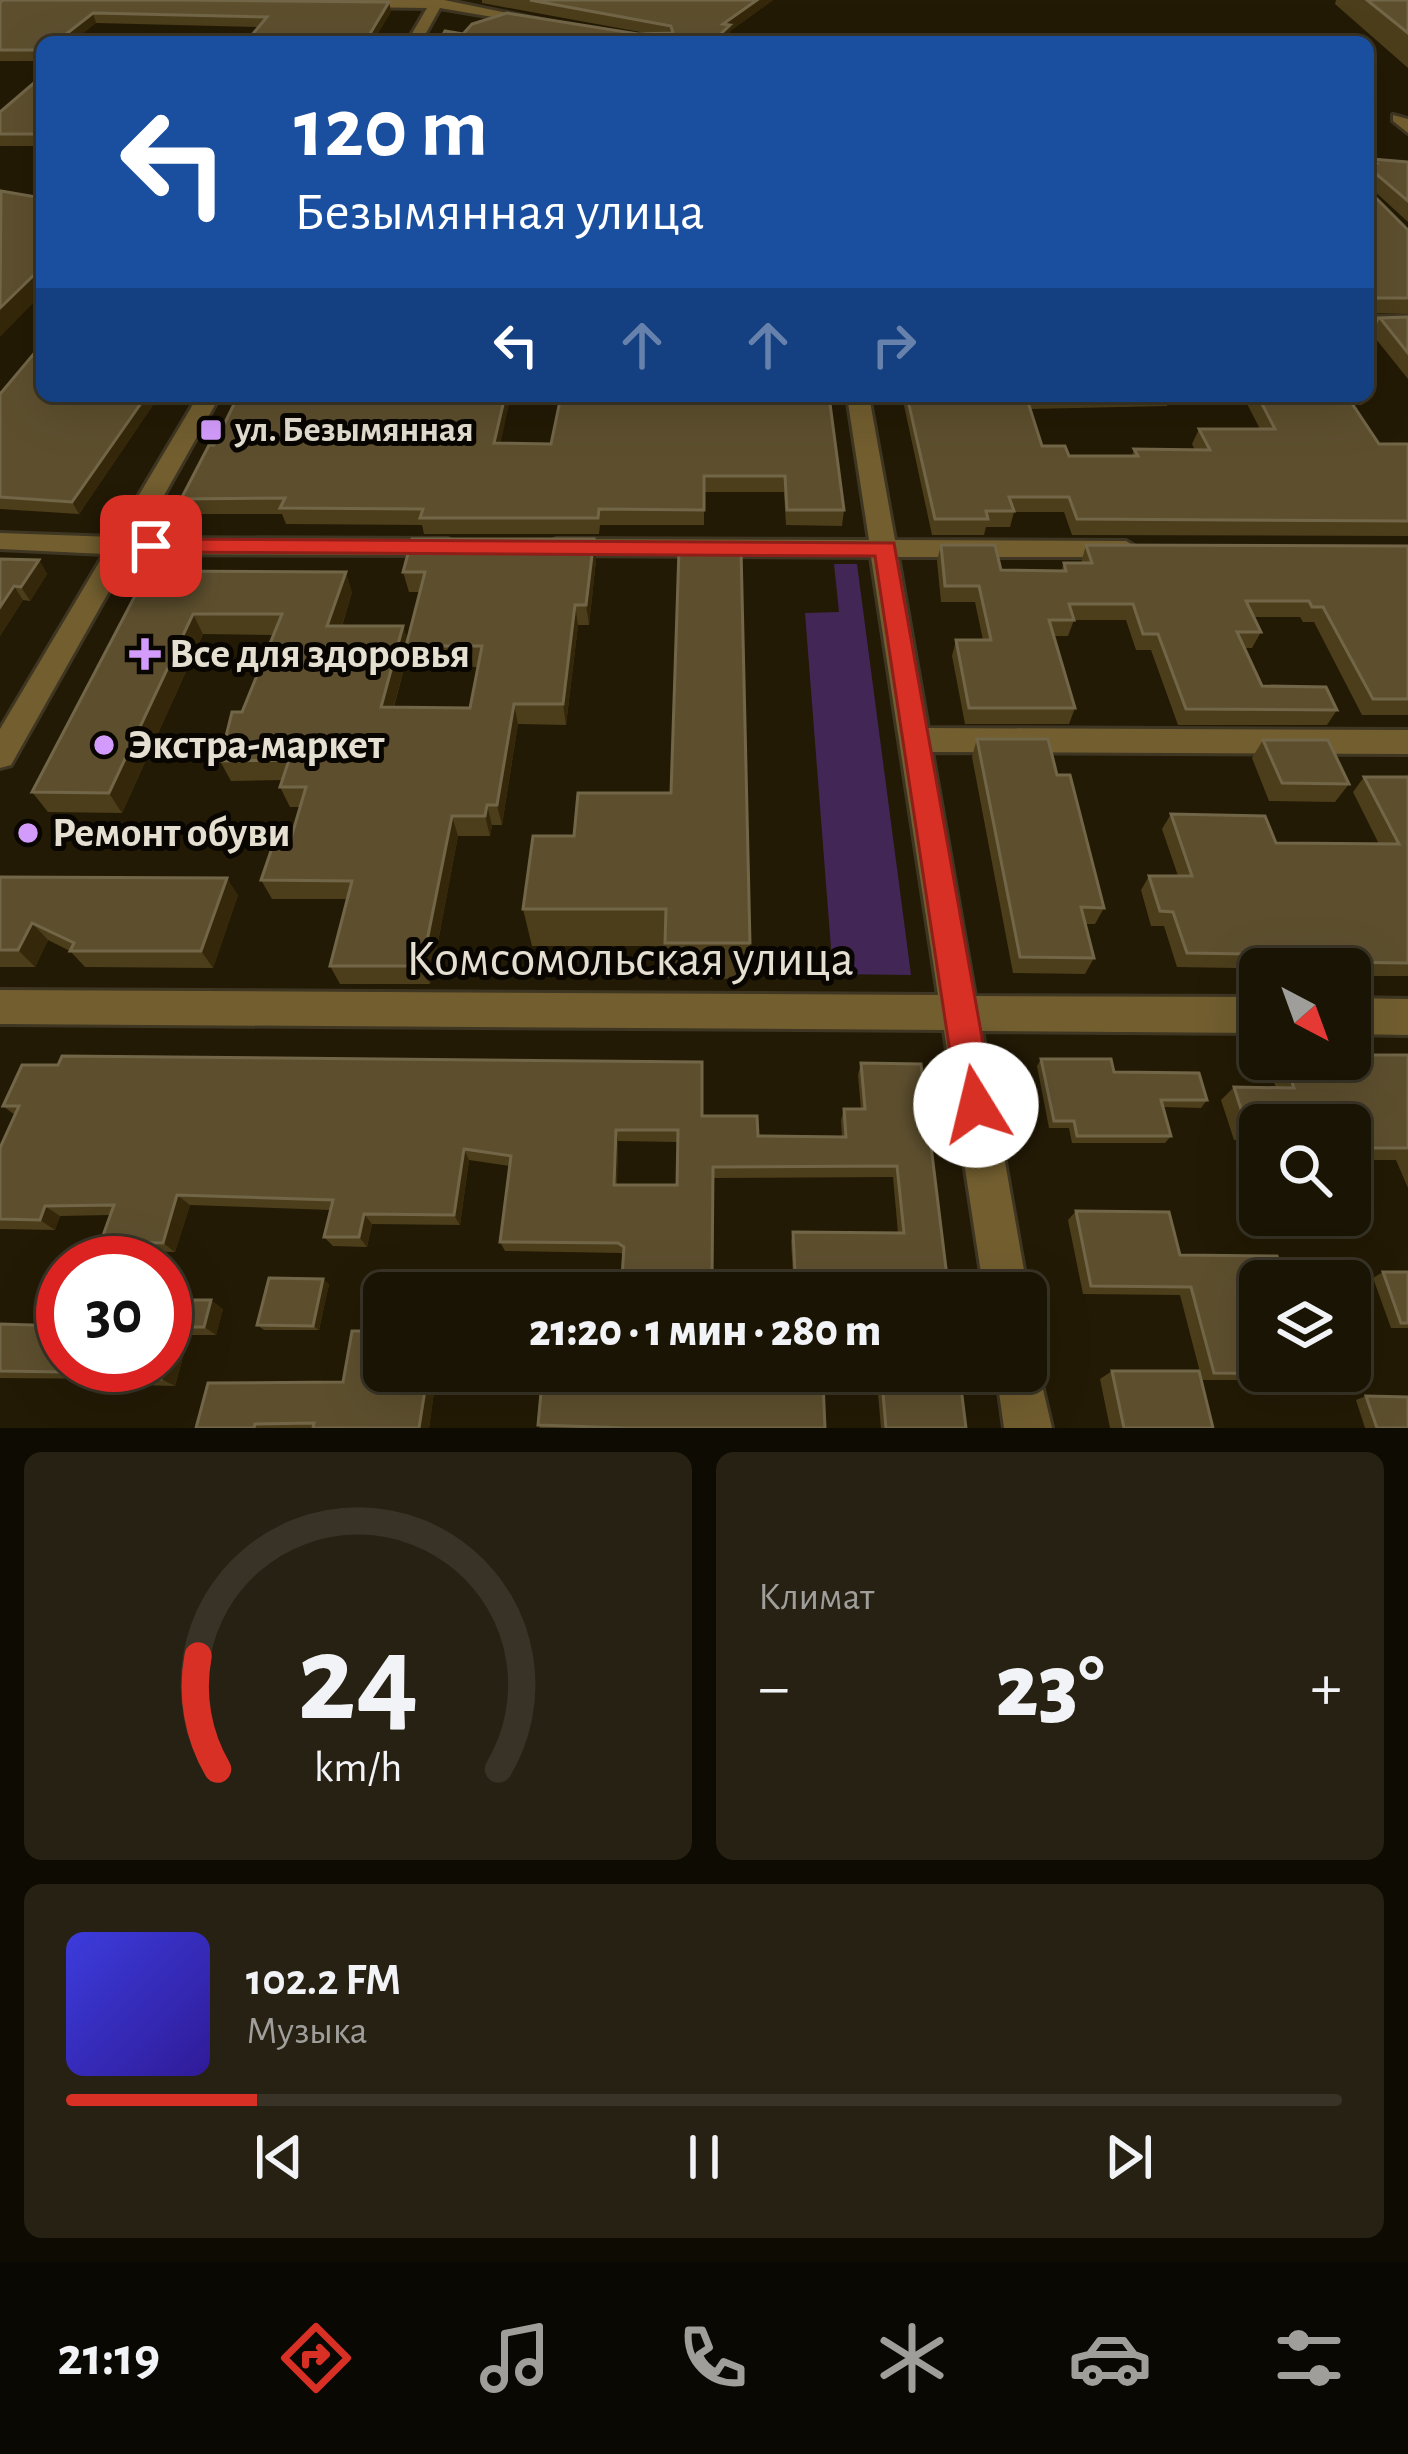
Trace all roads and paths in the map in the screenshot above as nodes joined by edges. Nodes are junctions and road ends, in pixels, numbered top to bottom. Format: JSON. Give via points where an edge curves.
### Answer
{"nodes":[{"id":1,"x":437,"y":2,"type":"edge"},
{"id":2,"x":334,"y":3,"type":"edge"},
{"id":3,"x":511,"y":16,"type":"junction"},
{"id":4,"x":554,"y":23,"type":"edge"},
{"id":5,"x":423,"y":27,"type":"junction"},
{"id":6,"x":440,"y":28,"type":"edge"},
{"id":7,"x":466,"y":28,"type":"edge"},
{"id":8,"x":418,"y":36,"type":"edge"},
{"id":9,"x":1408,"y":118,"type":"edge"},
{"id":10,"x":1408,"y":128,"type":"edge"},
{"id":11,"x":1374,"y":323,"type":"edge"},
{"id":12,"x":1408,"y":323,"type":"edge"},
{"id":13,"x":206,"y":402,"type":"edge"},
{"id":14,"x":859,"y":402,"type":"edge"},
{"id":15,"x":0,"y":541,"type":"edge"},
{"id":16,"x":123,"y":546,"type":"junction"},
{"id":17,"x":480,"y":547,"type":"edge"},
{"id":18,"x":525,"y":547,"type":"edge"},
{"id":19,"x":886,"y":548,"type":"junction"},
{"id":20,"x":1147,"y":549,"type":"edge"},
{"id":21,"x":916,"y":740,"type":"junction"},
{"id":22,"x":1408,"y":742,"type":"edge"},
{"id":23,"x":0,"y":756,"type":"edge"},
{"id":24,"x":0,"y":1007,"type":"edge"},
{"id":25,"x":960,"y":1011,"type":"junction"},
{"id":26,"x":1239,"y":1015,"type":"edge"},
{"id":27,"x":1371,"y":1016,"type":"edge"},
{"id":28,"x":1408,"y":1017,"type":"edge"},
{"id":29,"x":1003,"y":1272,"type":"edge"},
{"id":30,"x":1022,"y":1392,"type":"edge"},
{"id":31,"x":1028,"y":1428,"type":"edge"}],
"edges":[{"from":1,"to":2,"type":"street"},
{"from":1,"to":3,"type":"street"},
{"from":1,"to":5,"type":"street"},
{"from":3,"to":4,"type":"street"},
{"from":3,"to":7,"type":"street"},
{"from":5,"to":6,"type":"street"},
{"from":5,"to":8,"type":"street"},
{"from":9,"to":10,"type":"street","via":[[1397,118]]},
{"from":11,"to":12,"type":"street"},
{"from":13,"to":16,"type":"street"},
{"from":14,"to":19,"type":"street"},
{"from":15,"to":16,"type":"street"},
{"from":16,"to":17,"type":"street"},
{"from":16,"to":23,"type":"street"},
{"from":18,"to":19,"type":"street"},
{"from":19,"to":20,"type":"street"},
{"from":19,"to":21,"type":"street"},
{"from":21,"to":22,"type":"street"},
{"from":21,"to":25,"type":"street"},
{"from":24,"to":25,"type":"street","name":"Комсомольская улица"},
{"from":25,"to":26,"type":"street","name":"Комсомольская улица"},
{"from":25,"to":29,"type":"street"},
{"from":27,"to":28,"type":"street"},
{"from":30,"to":31,"type":"street"}]}
